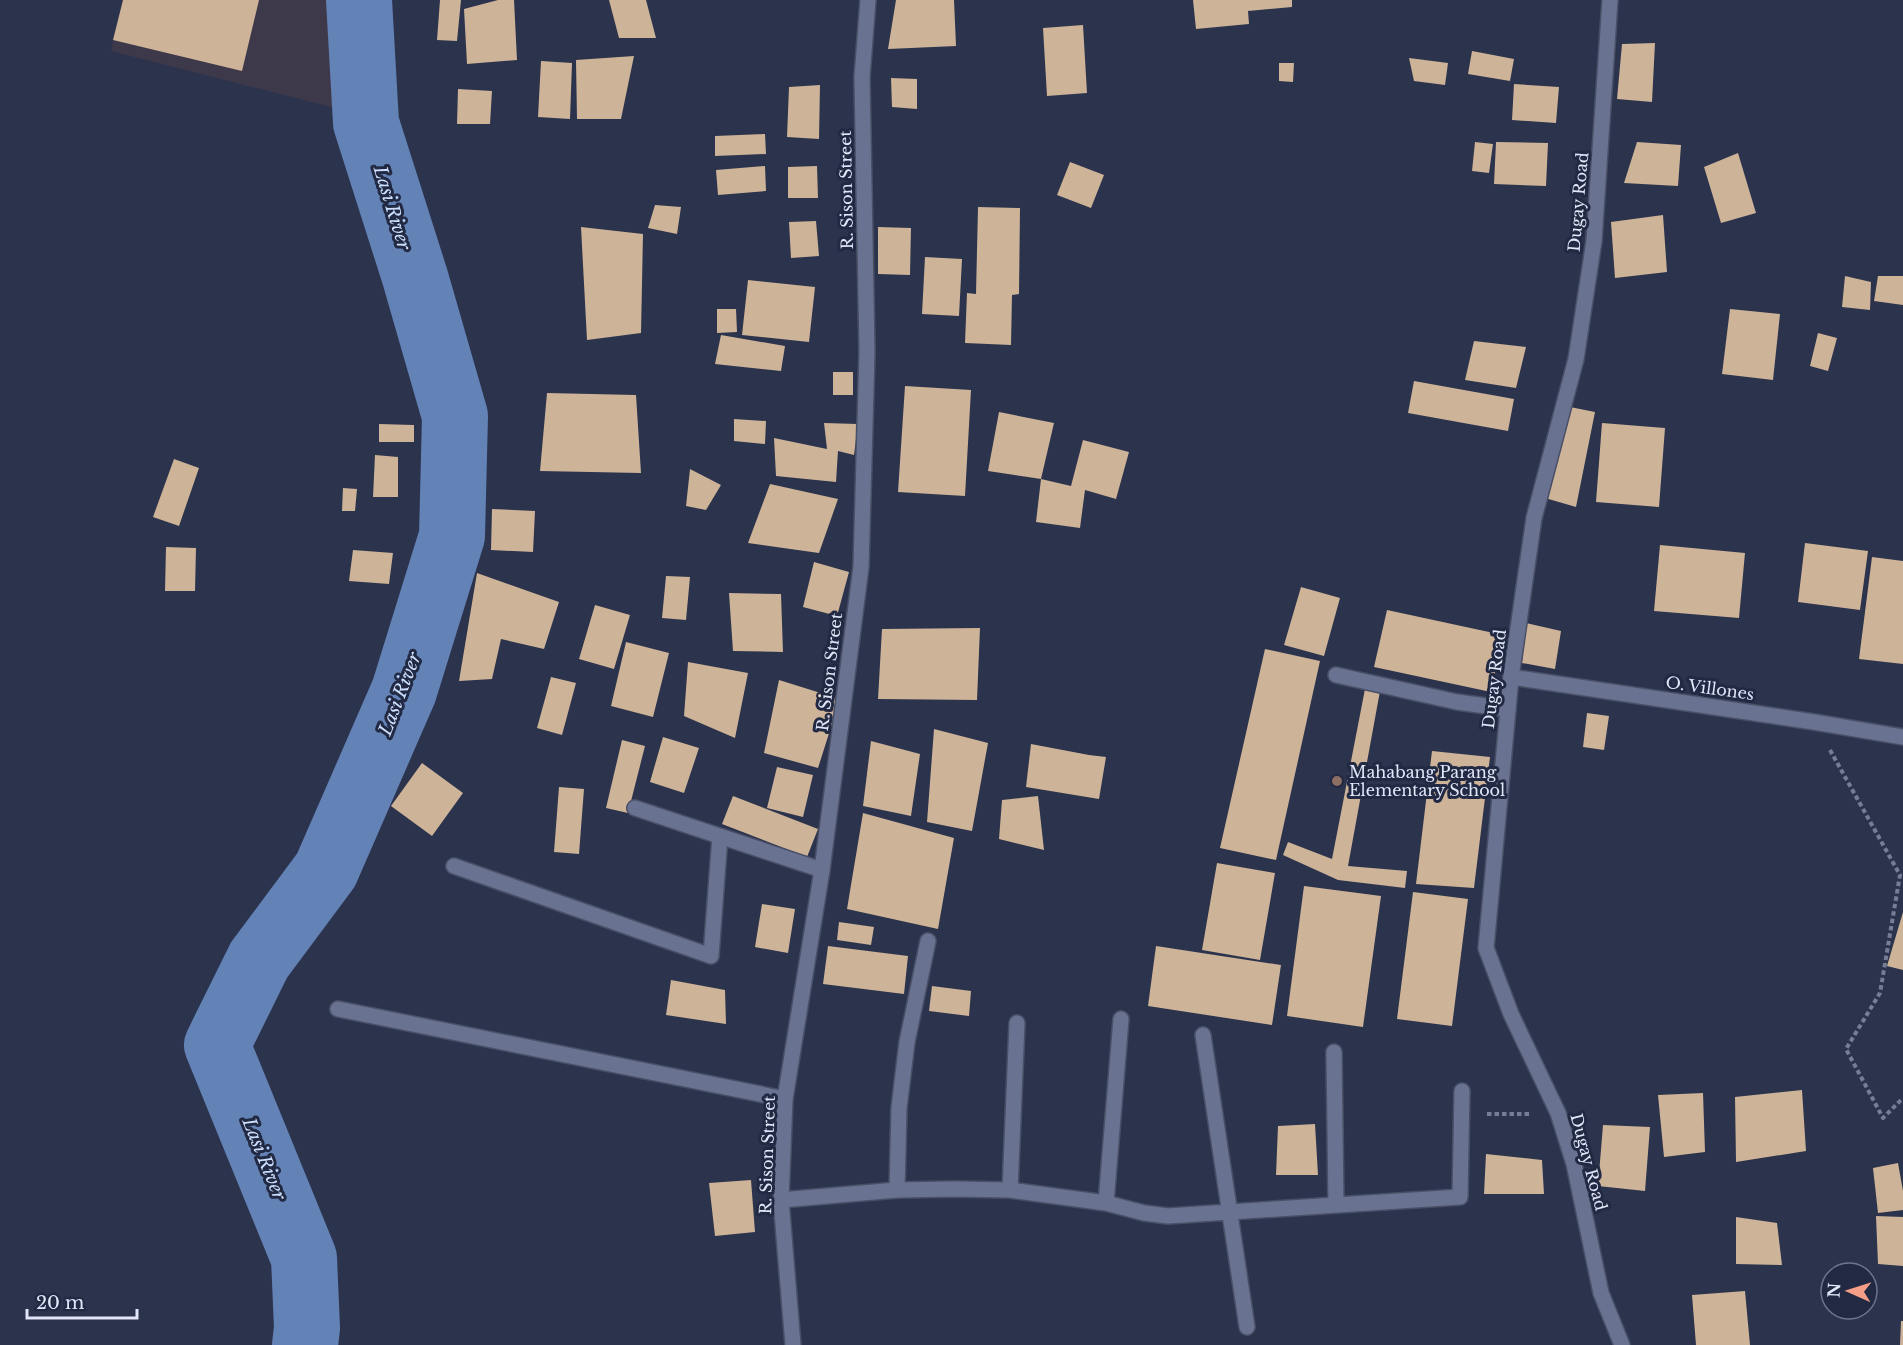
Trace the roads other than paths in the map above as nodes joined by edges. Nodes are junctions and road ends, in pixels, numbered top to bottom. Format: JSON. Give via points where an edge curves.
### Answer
{"nodes":[{"id":1,"x":868,"y":0,"type":"edge"},
{"id":2,"x":1610,"y":0,"type":"edge"},
{"id":3,"x":1336,"y":675,"type":"dead end"},
{"id":4,"x":1511,"y":677,"type":"junction"},
{"id":5,"x":1508,"y":709,"type":"junction"},
{"id":6,"x":1903,"y":737,"type":"edge"},
{"id":7,"x":635,"y":808,"type":"dead end"},
{"id":8,"x":720,"y":836,"type":"junction"},
{"id":9,"x":454,"y":866,"type":"dead end"},
{"id":10,"x":822,"y":870,"type":"junction"},
{"id":11,"x":928,"y":941,"type":"dead end"},
{"id":12,"x":338,"y":1009,"type":"dead end"},
{"id":13,"x":1120,"y":1019,"type":"dead end"},
{"id":14,"x":1017,"y":1023,"type":"dead end"},
{"id":15,"x":1203,"y":1035,"type":"dead end"},
{"id":16,"x":1334,"y":1052,"type":"dead end"},
{"id":17,"x":1462,"y":1091,"type":"dead end"},
{"id":18,"x":785,"y":1099,"type":"junction"},
{"id":19,"x":897,"y":1190,"type":"junction"},
{"id":20,"x":1010,"y":1190,"type":"junction"},
{"id":21,"x":781,"y":1200,"type":"junction"},
{"id":22,"x":1106,"y":1203,"type":"junction"},
{"id":23,"x":1336,"y":1205,"type":"junction"},
{"id":24,"x":1230,"y":1212,"type":"junction"},
{"id":25,"x":1247,"y":1327,"type":"dead end"},
{"id":26,"x":793,"y":1345,"type":"edge"},
{"id":27,"x":1622,"y":1345,"type":"edge"}],
"edges":[{"from":1,"to":10,"type":"street","name":"R. Sison Street","via":[[862,77],[867,352],[861,567]]},
{"from":2,"to":4,"type":"street","name":"Dugay Road","via":[[1594,241],[1576,359],[1534,518]]},
{"from":3,"to":5,"type":"street","via":[[1457,702]]},
{"from":4,"to":5,"type":"street","name":"Dugay Road"},
{"from":4,"to":6,"type":"street","name":"O. Villones"},
{"from":5,"to":27,"type":"street","name":"Dugay Road","via":[[1486,948],[1511,1014],[1558,1113],[1574,1164],[1601,1293]]},
{"from":7,"to":8,"type":"street"},
{"from":8,"to":9,"type":"street","via":[[711,956]]},
{"from":8,"to":10,"type":"street"},
{"from":10,"to":18,"type":"street","name":"R. Sison Street"},
{"from":11,"to":19,"type":"street","via":[[903,1075]]},
{"from":12,"to":18,"type":"street"},
{"from":13,"to":22,"type":"street"},
{"from":14,"to":20,"type":"street"},
{"from":15,"to":24,"type":"street"},
{"from":16,"to":23,"type":"street"},
{"from":17,"to":23,"type":"street","via":[[1460,1197]]},
{"from":18,"to":21,"type":"street","name":"R. Sison Street"},
{"from":19,"to":20,"type":"street"},
{"from":19,"to":21,"type":"street"},
{"from":20,"to":22,"type":"street"},
{"from":21,"to":26,"type":"street","name":"R. Sison Street"},
{"from":22,"to":24,"type":"street","via":[[1168,1216]]},
{"from":23,"to":24,"type":"street"},
{"from":24,"to":25,"type":"street"}]}
